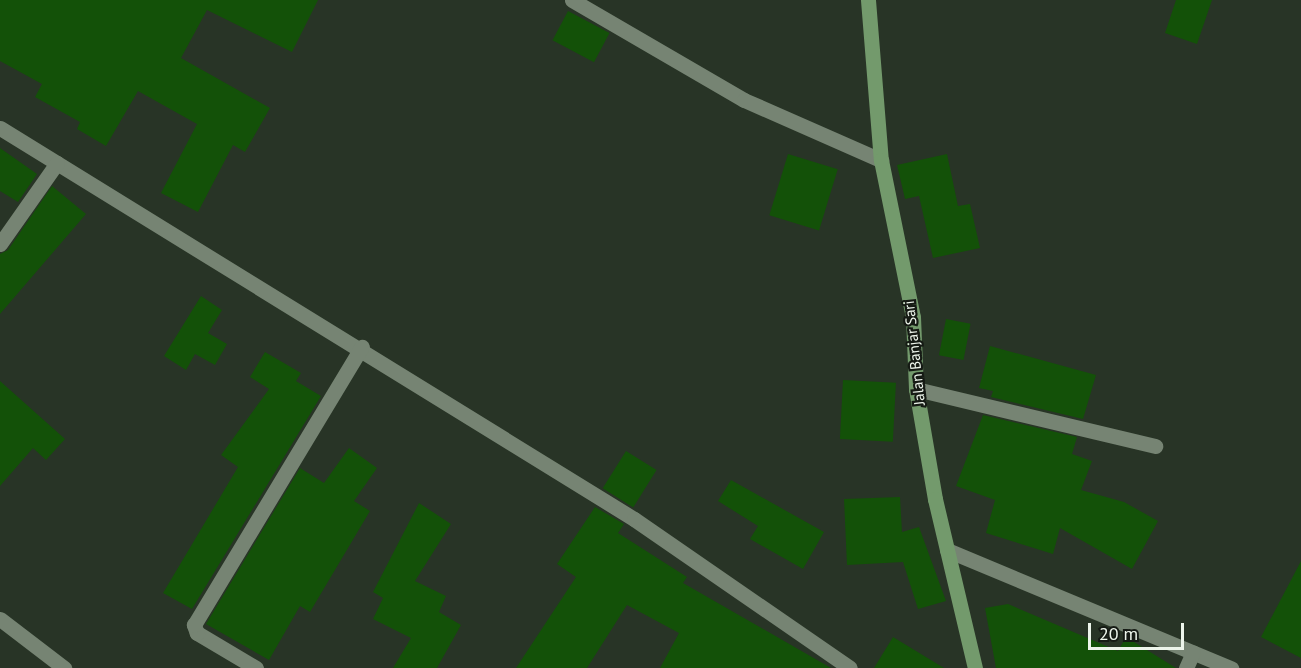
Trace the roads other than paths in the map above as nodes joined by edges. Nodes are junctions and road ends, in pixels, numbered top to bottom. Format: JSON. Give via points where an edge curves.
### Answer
{"nodes":[{"id":1,"x":572,"y":0,"type":"edge"},
{"id":2,"x":868,"y":0,"type":"edge"},
{"id":3,"x":0,"y":128,"type":"edge"},
{"id":4,"x":881,"y":160,"type":"junction"},
{"id":5,"x":57,"y":163,"type":"junction"},
{"id":6,"x":0,"y":244,"type":"edge"},
{"id":7,"x":362,"y":347,"type":"junction"},
{"id":8,"x":916,"y":389,"type":"junction"},
{"id":9,"x":1155,"y":446,"type":"dead end"},
{"id":10,"x":947,"y":550,"type":"junction"},
{"id":11,"x":0,"y":619,"type":"edge"},
{"id":12,"x":1193,"y":652,"type":"junction"},
{"id":13,"x":64,"y":668,"type":"edge"},
{"id":14,"x":256,"y":668,"type":"edge"},
{"id":15,"x":850,"y":668,"type":"edge"},
{"id":16,"x":975,"y":668,"type":"edge"},
{"id":17,"x":1186,"y":668,"type":"edge"},
{"id":18,"x":1231,"y":668,"type":"edge"}],
"edges":[{"from":1,"to":4,"type":"street","via":[[744,100]]},
{"from":2,"to":4,"type":"street","name":"Jalan Banjar Sari"},
{"from":3,"to":5,"type":"street"},
{"from":4,"to":8,"type":"street","name":"Jalan Banjar Sari","via":[[913,317]]},
{"from":5,"to":6,"type":"street"},
{"from":5,"to":7,"type":"street"},
{"from":7,"to":14,"type":"street","via":[[194,626],[198,633]]},
{"from":7,"to":15,"type":"street","via":[[634,519]]},
{"from":8,"to":9,"type":"street"},
{"from":8,"to":10,"type":"street","name":"Jalan Banjar Sari"},
{"from":10,"to":12,"type":"street"},
{"from":10,"to":16,"type":"street","name":"Jalan Banjar Sari"},
{"from":11,"to":13,"type":"street"},
{"from":12,"to":17,"type":"street"},
{"from":12,"to":18,"type":"street"}]}
